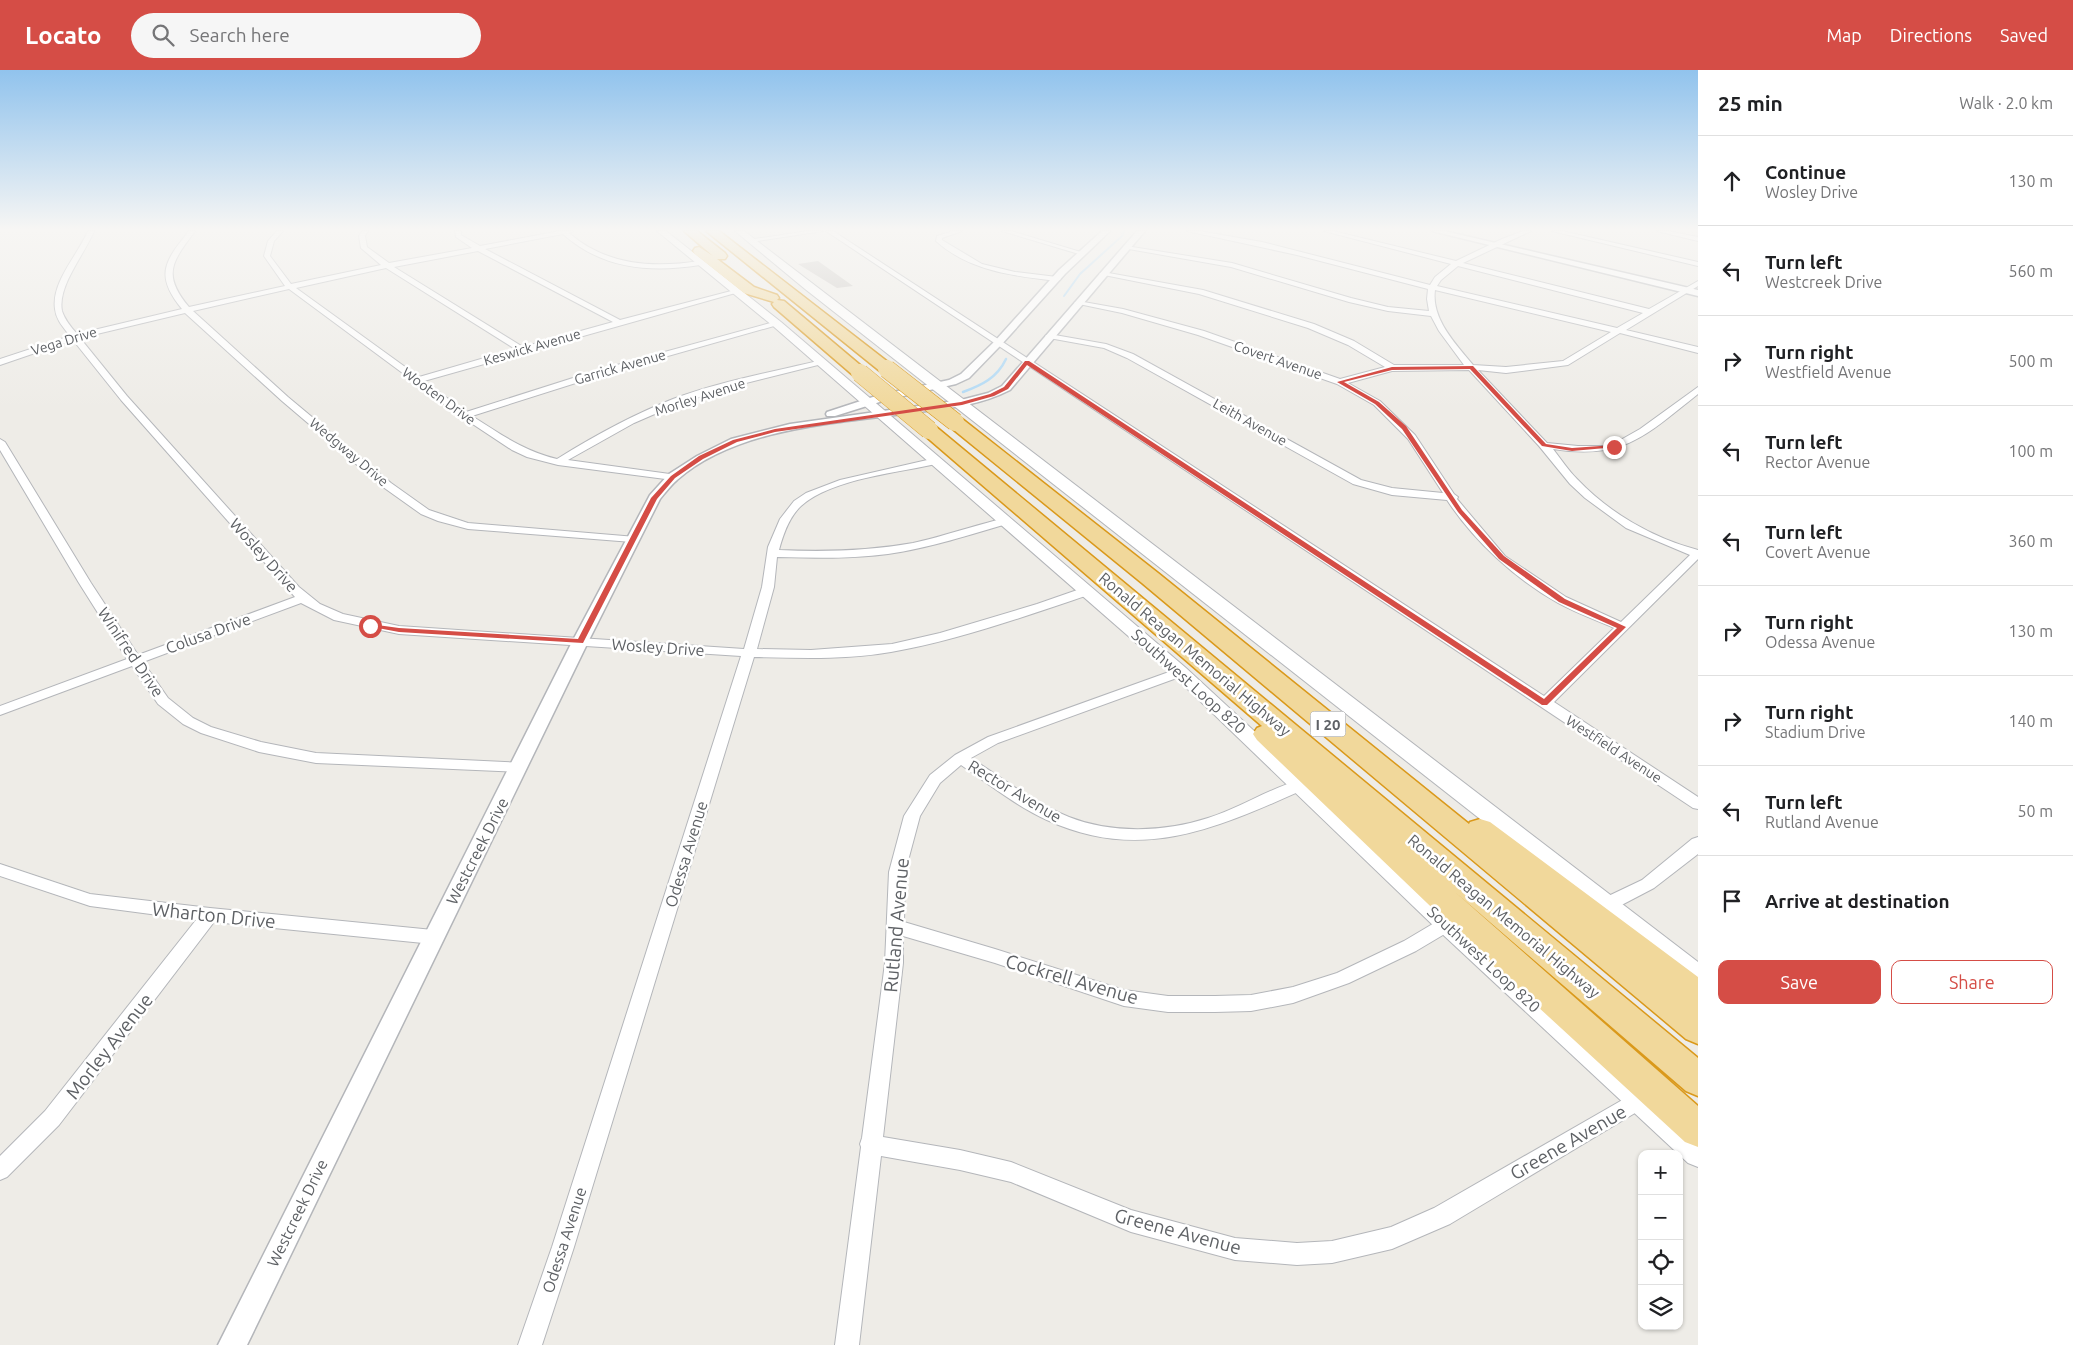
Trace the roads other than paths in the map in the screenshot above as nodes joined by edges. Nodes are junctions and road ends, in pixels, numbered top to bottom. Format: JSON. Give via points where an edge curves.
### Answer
{"nodes":[{"id":1,"x":62,"y":290,"type":"edge"},
{"id":2,"x":174,"y":290,"type":"edge"},
{"id":3,"x":270,"y":290,"type":"edge"},
{"id":4,"x":295,"y":290,"type":"edge"},
{"id":5,"x":426,"y":290,"type":"edge"},
{"id":6,"x":559,"y":290,"type":"edge"},
{"id":7,"x":750,"y":290,"type":"edge"},
{"id":8,"x":763,"y":290,"type":"edge"},
{"id":9,"x":787,"y":290,"type":"edge"},
{"id":10,"x":815,"y":290,"type":"edge"},
{"id":11,"x":919,"y":290,"type":"edge"},
{"id":12,"x":1046,"y":290,"type":"edge"},
{"id":13,"x":1089,"y":290,"type":"edge"},
{"id":14,"x":1192,"y":290,"type":"edge"},
{"id":15,"x":1317,"y":290,"type":"edge"},
{"id":16,"x":1432,"y":290,"type":"edge"},
{"id":17,"x":1443,"y":290,"type":"edge"},
{"id":18,"x":1566,"y":290,"type":"edge"},
{"id":19,"x":1686,"y":290,"type":"edge"},
{"id":20,"x":735,"y":292,"type":"joint"},
{"id":21,"x":772,"y":298,"type":"junction"},
{"id":22,"x":1078,"y":303,"type":"junction"},
{"id":23,"x":187,"y":310,"type":"junction"},
{"id":24,"x":1650,"y":312,"type":"junction"},
{"id":25,"x":1434,"y":314,"type":"junction"},
{"id":26,"x":619,"y":322,"type":"junction"},
{"id":27,"x":777,"y":324,"type":"junction"},
{"id":28,"x":1620,"y":330,"type":"junction"},
{"id":29,"x":1049,"y":336,"type":"junction"},
{"id":30,"x":74,"y":338,"type":"junction"},
{"id":31,"x":998,"y":343,"type":"junction"},
{"id":32,"x":522,"y":350,"type":"junction"},
{"id":33,"x":1698,"y":350,"type":"edge"},
{"id":34,"x":0,"y":362,"type":"edge"},
{"id":35,"x":1027,"y":362,"type":"junction"},
{"id":36,"x":822,"y":363,"type":"junction"},
{"id":37,"x":1472,"y":367,"type":"junction"},
{"id":38,"x":1392,"y":368,"type":"junction"},
{"id":39,"x":417,"y":380,"type":"junction"},
{"id":40,"x":1340,"y":382,"type":"junction"},
{"id":41,"x":937,"y":385,"type":"junction"},
{"id":42,"x":1698,"y":390,"type":"edge"},
{"id":43,"x":867,"y":402,"type":"junction"},
{"id":44,"x":958,"y":413,"type":"junction"},
{"id":45,"x":464,"y":415,"type":"junction"},
{"id":46,"x":882,"y":415,"type":"junction"},
{"id":47,"x":790,"y":427,"type":"junction"},
{"id":48,"x":0,"y":442,"type":"edge"},
{"id":49,"x":1544,"y":445,"type":"junction"},
{"id":50,"x":936,"y":461,"type":"junction"},
{"id":51,"x":558,"y":462,"type":"junction"},
{"id":52,"x":673,"y":477,"type":"junction"},
{"id":53,"x":1453,"y":497,"type":"junction"},
{"id":54,"x":1006,"y":521,"type":"junction"},
{"id":55,"x":632,"y":539,"type":"junction"},
{"id":56,"x":772,"y":553,"type":"junction"},
{"id":57,"x":1698,"y":553,"type":"edge"},
{"id":58,"x":1087,"y":591,"type":"junction"},
{"id":59,"x":303,"y":598,"type":"junction"},
{"id":60,"x":1622,"y":627,"type":"junction"},
{"id":61,"x":580,"y":642,"type":"junction"},
{"id":62,"x":749,"y":653,"type":"junction"},
{"id":63,"x":1182,"y":658,"type":"junction"},
{"id":64,"x":134,"y":661,"type":"junction"},
{"id":65,"x":1545,"y":703,"type":"junction"},
{"id":66,"x":0,"y":711,"type":"edge"},
{"id":67,"x":960,"y":758,"type":"junction"},
{"id":68,"x":1369,"y":758,"type":"junction"},
{"id":69,"x":519,"y":767,"type":"junction"},
{"id":70,"x":1300,"y":785,"type":"junction"},
{"id":71,"x":1698,"y":804,"type":"edge"},
{"id":72,"x":1698,"y":843,"type":"edge"},
{"id":73,"x":0,"y":870,"type":"edge"},
{"id":74,"x":1606,"y":905,"type":"junction"},
{"id":75,"x":210,"y":915,"type":"junction"},
{"id":76,"x":1447,"y":924,"type":"junction"},
{"id":77,"x":896,"y":927,"type":"junction"},
{"id":78,"x":433,"y":937,"type":"junction"},
{"id":79,"x":1698,"y":976,"type":"edge"},
{"id":80,"x":1698,"y":996,"type":"edge"},
{"id":81,"x":1698,"y":1030,"type":"edge"},
{"id":82,"x":1698,"y":1080,"type":"edge"},
{"id":83,"x":1638,"y":1101,"type":"junction"},
{"id":84,"x":1698,"y":1130,"type":"edge"},
{"id":85,"x":870,"y":1144,"type":"junction"},
{"id":86,"x":1698,"y":1154,"type":"edge"},
{"id":87,"x":0,"y":1170,"type":"edge"},
{"id":88,"x":232,"y":1345,"type":"edge"},
{"id":89,"x":530,"y":1345,"type":"edge"},
{"id":90,"x":847,"y":1345,"type":"edge"}],
"edges":[{"from":1,"to":30,"type":"street","name":"Wosley Drive","via":[[58,311]]},
{"from":2,"to":23,"type":"street","name":"Wedgway Drive"},
{"from":3,"to":23,"type":"street","name":"Vega Drive"},
{"from":4,"to":39,"type":"street","name":"Wooten Drive"},
{"from":5,"to":32,"type":"street"},
{"from":6,"to":26,"type":"street"},
{"from":7,"to":21,"type":"highway"},
{"from":8,"to":21,"type":"highway","name":"Ronald Reagan Memorial Highway","number":"I 20"},
{"from":9,"to":44,"type":"highway","name":"Ronald Reagan Memorial Highway","number":"I 20","bridge":true,"via":[[887,369]]},
{"from":10,"to":41,"type":"main road"},
{"from":11,"to":31,"type":"street","name":"Westfield Avenue"},
{"from":12,"to":31,"type":"street","name":"Westcreek Drive"},
{"from":13,"to":22,"type":"street","name":"Westcreek Drive"},
{"from":14,"to":38,"type":"street","via":[[1311,326],[1352,342]]},
{"from":15,"to":25,"type":"street","via":[[1388,309]]},
{"from":16,"to":25,"type":"street"},
{"from":17,"to":28,"type":"street"},
{"from":18,"to":24,"type":"street"},
{"from":19,"to":24,"type":"street"},
{"from":20,"to":26,"type":"street","name":"Keswick Avenue"},
{"from":20,"to":27,"type":"main road","name":"Southwest Loop 820"},
{"from":21,"to":63,"type":"highway","name":"Ronald Reagan Memorial Highway","number":"I 20","bridge":true,"via":[[928,430]]},
{"from":22,"to":29,"type":"street","name":"Westcreek Drive"},
{"from":22,"to":40,"type":"street","name":"Covert Avenue","via":[[1168,323]]},
{"from":23,"to":30,"type":"street","name":"Vega Drive"},
{"from":23,"to":55,"type":"street","name":"Wedgway Drive","via":[[336,442],[425,512],[468,526]]},
{"from":24,"to":28,"type":"street"},
{"from":25,"to":37,"type":"street","via":[[1442,330]]},
{"from":26,"to":32,"type":"street","name":"Keswick Avenue"},
{"from":27,"to":36,"type":"main road","name":"Southwest Loop 820"},
{"from":27,"to":45,"type":"street","name":"Garrick Avenue","via":[[598,373]]},
{"from":28,"to":33,"type":"street"},
{"from":28,"to":37,"type":"street","via":[[1565,363],[1506,370]]},
{"from":29,"to":35,"type":"street","name":"Westcreek Drive"},
{"from":29,"to":53,"type":"street","name":"Leith Avenue","via":[[1117,350],[1372,488]]},
{"from":30,"to":34,"type":"street","name":"Vega Drive"},
{"from":30,"to":59,"type":"street","name":"Wosley Drive"},
{"from":31,"to":35,"type":"street","name":"Westfield Avenue"},
{"from":31,"to":41,"type":"street","name":"Westcreek Drive","via":[[965,376]]},
{"from":32,"to":39,"type":"street","name":"Keswick Avenue"},
{"from":35,"to":44,"type":"street","name":"Westcreek Drive","via":[[1006,388]]},
{"from":35,"to":65,"type":"street","name":"Westfield Avenue"},
{"from":36,"to":43,"type":"main road","name":"Southwest Loop 820"},
{"from":36,"to":51,"type":"street","name":"Morley Avenue","via":[[679,401],[606,434]]},
{"from":37,"to":38,"type":"street"},
{"from":37,"to":49,"type":"street"},
{"from":38,"to":40,"type":"street"},
{"from":39,"to":45,"type":"street","name":"Wooten Drive"},
{"from":40,"to":53,"type":"street","name":"Covert Avenue","via":[[1377,403],[1404,427]]},
{"from":41,"to":43,"type":"street","name":"Westcreek Drive"},
{"from":41,"to":44,"type":"main road"},
{"from":42,"to":49,"type":"street","via":[[1614,447],[1572,450]]},
{"from":43,"to":46,"type":"main road","name":"Southwest Loop 820"},
{"from":43,"to":47,"type":"street","name":"Westcreek Drive"},
{"from":44,"to":46,"type":"street","name":"Westcreek Drive"},
{"from":44,"to":68,"type":"highway","name":"Ronald Reagan Memorial Highway","number":"I 20","via":[[1150,578]]},
{"from":44,"to":74,"type":"main road"},
{"from":45,"to":51,"type":"street","name":"Wooten Drive","via":[[531,456]]},
{"from":46,"to":47,"type":"street","name":"Westcreek Drive"},
{"from":46,"to":50,"type":"main road","name":"Southwest Loop 820"},
{"from":47,"to":52,"type":"street","name":"Westcreek Drive","via":[[735,441]]},
{"from":48,"to":64,"type":"street","name":"Winifred Drive"},
{"from":49,"to":57,"type":"street","via":[[1570,479],[1610,513],[1644,533]]},
{"from":50,"to":54,"type":"main road","name":"Southwest Loop 820"},
{"from":50,"to":56,"type":"street","name":"Odessa Avenue","via":[[861,478],[805,498],[788,515]]},
{"from":51,"to":52,"type":"street","name":"Wooten Drive"},
{"from":52,"to":55,"type":"street","name":"Westcreek Drive","via":[[654,498]]},
{"from":53,"to":60,"type":"street","name":"Covert Avenue","via":[[1460,511],[1501,558],[1562,600]]},
{"from":54,"to":56,"type":"street","via":[[900,549],[832,555]]},
{"from":54,"to":58,"type":"main road","name":"Southwest Loop 820"},
{"from":55,"to":61,"type":"street","name":"Westcreek Drive"},
{"from":56,"to":62,"type":"street","name":"Odessa Avenue","via":[[768,584]]},
{"from":57,"to":60,"type":"street"},
{"from":58,"to":62,"type":"street","name":"Wosley Drive","via":[[943,636],[892,648],[811,654]]},
{"from":58,"to":63,"type":"main road","name":"Southwest Loop 820"},
{"from":59,"to":61,"type":"street","name":"Wosley Drive","via":[[333,616],[370,626]]},
{"from":59,"to":64,"type":"street","name":"Colusa Drive"},
{"from":60,"to":65,"type":"street"},
{"from":61,"to":62,"type":"street","name":"Wosley Drive"},
{"from":61,"to":69,"type":"street","name":"Westcreek Drive"},
{"from":62,"to":89,"type":"street","name":"Odessa Avenue"},
{"from":63,"to":67,"type":"street","name":"Rutland Avenue","via":[[993,740]]},
{"from":63,"to":70,"type":"main road","name":"Southwest Loop 820"},
{"from":63,"to":82,"type":"highway","name":"Ronald Reagan Memorial Highway","number":"I 20"},
{"from":63,"to":84,"type":"highway","via":[[1486,940]]},
{"from":64,"to":66,"type":"street","name":"Colusa Drive"},
{"from":64,"to":69,"type":"street","name":"Winifred Drive","via":[[163,701],[188,721],[259,747],[316,758]]},
{"from":65,"to":71,"type":"street","name":"Westfield Avenue"},
{"from":67,"to":70,"type":"street","name":"Rector Avenue","via":[[1049,814],[1099,832],[1140,834],[1188,829],[1213,822]]},
{"from":67,"to":77,"type":"street","name":"Rutland Avenue","via":[[935,779],[912,816],[897,872]]},
{"from":68,"to":80,"type":"highway","via":[[1440,798]]},
{"from":68,"to":81,"type":"highway","name":"Ronald Reagan Memorial Highway","number":"I 20"},
{"from":69,"to":78,"type":"street","name":"Westcreek Drive"},
{"from":70,"to":76,"type":"main road","name":"Southwest Loop 820"},
{"from":72,"to":74,"type":"street","via":[[1648,884]]},
{"from":73,"to":75,"type":"street","name":"Wharton Drive","via":[[90,900]]},
{"from":74,"to":79,"type":"main road"},
{"from":75,"to":78,"type":"street","name":"Wharton Drive"},
{"from":75,"to":87,"type":"street","name":"Morley Avenue","via":[[52,1118]]},
{"from":76,"to":77,"type":"street","name":"Cockrell Avenue","via":[[1343,978],[1293,995],[1251,1003],[1215,1004],[1168,1004],[1124,998]]},
{"from":76,"to":83,"type":"main road","name":"Southwest Loop 820"},
{"from":77,"to":85,"type":"street","name":"Rutland Avenue"},
{"from":78,"to":88,"type":"street","name":"Westcreek Drive"},
{"from":83,"to":85,"type":"street","name":"Greene Avenue","via":[[1442,1216],[1392,1238],[1332,1252],[1297,1254],[1235,1250],[1131,1221],[1011,1172]]},
{"from":83,"to":86,"type":"main road","name":"Southwest Loop 820"},
{"from":85,"to":90,"type":"street","name":"Rutland Avenue"}]}
